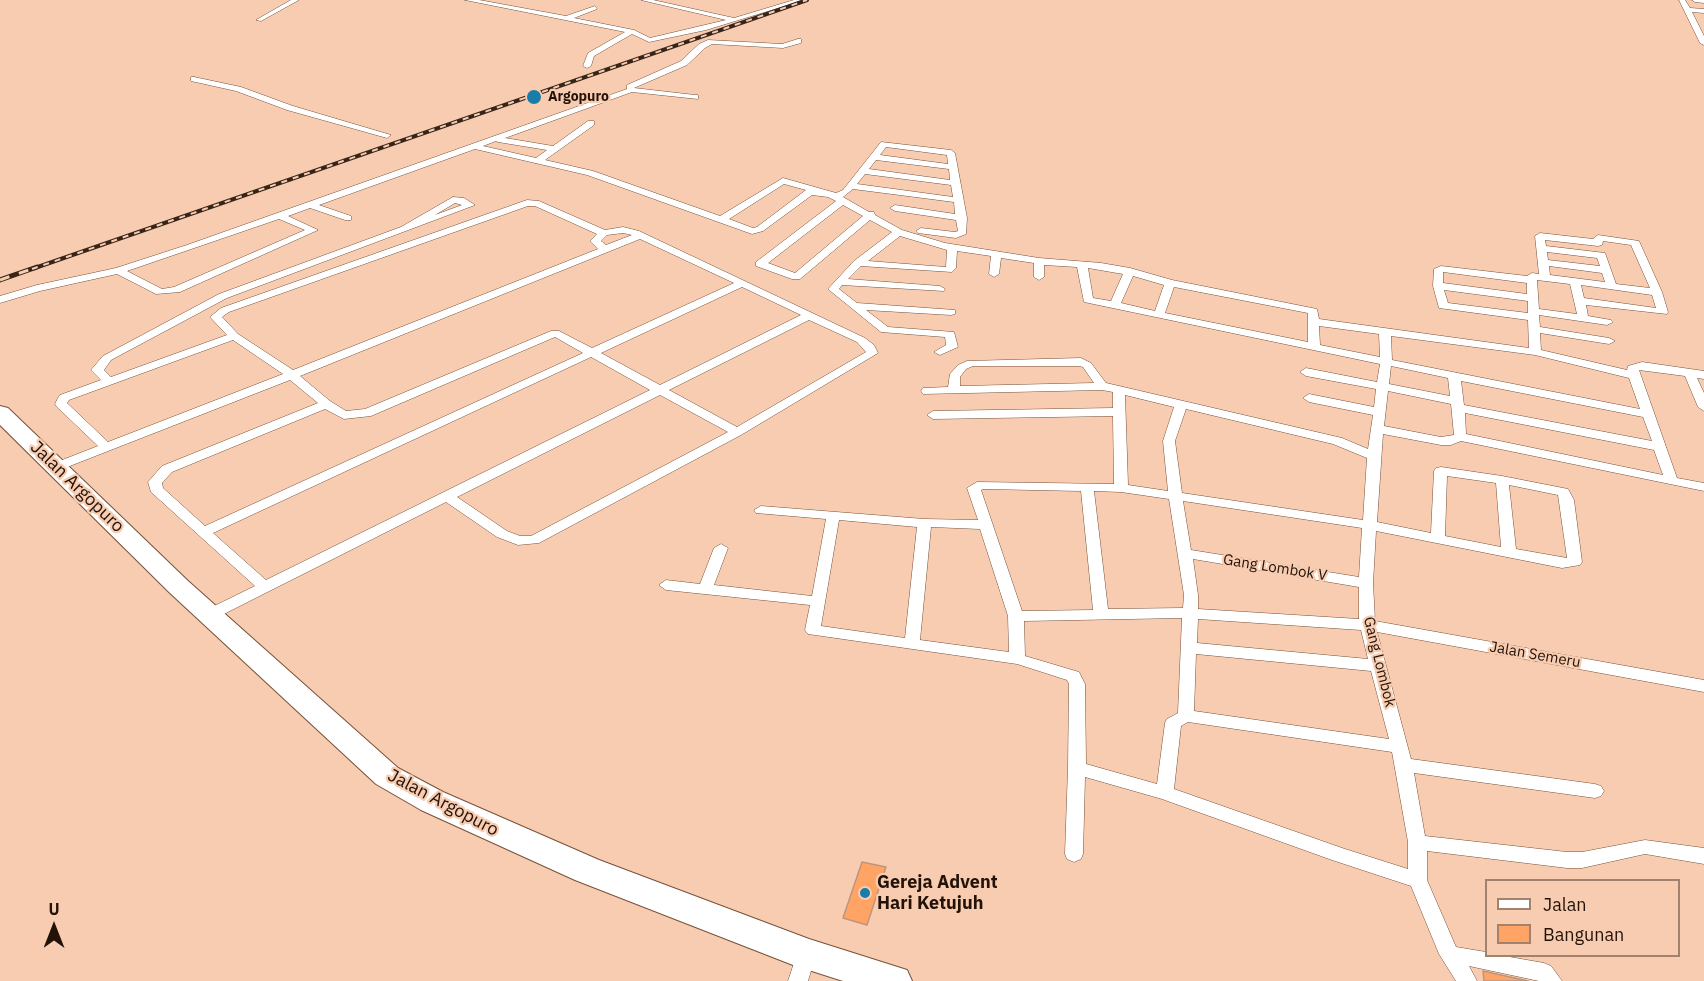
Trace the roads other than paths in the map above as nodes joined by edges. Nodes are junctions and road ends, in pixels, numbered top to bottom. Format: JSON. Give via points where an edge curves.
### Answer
{"nodes":[{"id":1,"x":296,"y":0,"type":"edge"},
{"id":2,"x":468,"y":0,"type":"edge"},
{"id":3,"x":644,"y":0,"type":"edge"},
{"id":4,"x":801,"y":0,"type":"edge"},
{"id":5,"x":1682,"y":0,"type":"edge"},
{"id":6,"x":1695,"y":0,"type":"edge"},
{"id":7,"x":1704,"y":1,"type":"edge"},
{"id":8,"x":595,"y":8,"type":"dead end"},
{"id":9,"x":1686,"y":10,"type":"junction"},
{"id":10,"x":1704,"y":11,"type":"edge"},
{"id":11,"x":568,"y":18,"type":"junction"},
{"id":12,"x":259,"y":20,"type":"dead end"},
{"id":13,"x":736,"y":20,"type":"junction"},
{"id":14,"x":1695,"y":26,"type":"junction"},
{"id":15,"x":1704,"y":27,"type":"edge"},
{"id":16,"x":632,"y":31,"type":"junction"},
{"id":17,"x":1703,"y":39,"type":"edge"},
{"id":18,"x":798,"y":41,"type":"dead end"},
{"id":19,"x":587,"y":66,"type":"dead end"},
{"id":20,"x":194,"y":79,"type":"dead end"},
{"id":21,"x":695,"y":97,"type":"dead end"},
{"id":22,"x":606,"y":99,"type":"junction"},
{"id":23,"x":591,"y":123,"type":"dead end"},
{"id":24,"x":387,"y":135,"type":"dead end"},
{"id":25,"x":496,"y":138,"type":"junction"},
{"id":26,"x":474,"y":146,"type":"junction"},
{"id":27,"x":556,"y":149,"type":"junction"},
{"id":28,"x":872,"y":157,"type":"junction"},
{"id":29,"x":537,"y":161,"type":"junction"},
{"id":30,"x":953,"y":167,"type":"junction"},
{"id":31,"x":861,"y":171,"type":"junction"},
{"id":32,"x":955,"y":183,"type":"junction"},
{"id":33,"x":850,"y":186,"type":"junction"},
{"id":34,"x":819,"y":191,"type":"junction"},
{"id":35,"x":839,"y":198,"type":"junction"},
{"id":36,"x":958,"y":200,"type":"junction"},
{"id":37,"x":311,"y":206,"type":"junction"},
{"id":38,"x":896,"y":208,"type":"dead end"},
{"id":39,"x":871,"y":214,"type":"junction"},
{"id":40,"x":281,"y":216,"type":"junction"},
{"id":41,"x":348,"y":218,"type":"dead end"},
{"id":42,"x":962,"y":218,"type":"junction"},
{"id":43,"x":723,"y":219,"type":"junction"},
{"id":44,"x":405,"y":228,"type":"junction"},
{"id":45,"x":921,"y":231,"type":"dead end"},
{"id":46,"x":899,"y":232,"type":"junction"},
{"id":47,"x":604,"y":233,"type":"junction"},
{"id":48,"x":640,"y":235,"type":"junction"},
{"id":49,"x":1598,"y":243,"type":"junction"},
{"id":50,"x":952,"y":247,"type":"junction"},
{"id":51,"x":1540,"y":248,"type":"junction"},
{"id":52,"x":604,"y":249,"type":"junction"},
{"id":53,"x":996,"y":254,"type":"junction"},
{"id":54,"x":1601,"y":255,"type":"junction"},
{"id":55,"x":1039,"y":261,"type":"junction"},
{"id":56,"x":1543,"y":262,"type":"junction"},
{"id":57,"x":858,"y":263,"type":"junction"},
{"id":58,"x":1082,"y":264,"type":"junction"},
{"id":59,"x":1606,"y":270,"type":"junction"},
{"id":60,"x":118,"y":271,"type":"junction"},
{"id":61,"x":1130,"y":271,"type":"junction"},
{"id":62,"x":994,"y":274,"type":"dead end"},
{"id":63,"x":1039,"y":277,"type":"dead end"},
{"id":64,"x":1545,"y":277,"type":"junction"},
{"id":65,"x":1531,"y":280,"type":"junction"},
{"id":66,"x":1575,"y":281,"type":"junction"},
{"id":67,"x":838,"y":282,"type":"junction"},
{"id":68,"x":1169,"y":282,"type":"junction"},
{"id":69,"x":741,"y":284,"type":"junction"},
{"id":70,"x":1611,"y":285,"type":"junction"},
{"id":71,"x":1438,"y":286,"type":"junction"},
{"id":72,"x":940,"y":289,"type":"dead end"},
{"id":73,"x":1657,"y":292,"type":"junction"},
{"id":74,"x":1532,"y":298,"type":"junction"},
{"id":75,"x":1312,"y":299,"type":"dead end"},
{"id":76,"x":0,"y":300,"type":"edge"},
{"id":77,"x":1580,"y":301,"type":"junction"},
{"id":78,"x":855,"y":306,"type":"junction"},
{"id":79,"x":1114,"y":306,"type":"junction"},
{"id":80,"x":951,"y":312,"type":"dead end"},
{"id":81,"x":810,"y":315,"type":"junction"},
{"id":82,"x":1159,"y":315,"type":"junction"},
{"id":83,"x":1314,"y":316,"type":"junction"},
{"id":84,"x":1583,"y":318,"type":"junction"},
{"id":85,"x":1607,"y":322,"type":"dead end"},
{"id":86,"x":1534,"y":326,"type":"junction"},
{"id":87,"x":1385,"y":331,"type":"junction"},
{"id":88,"x":234,"y":336,"type":"junction"},
{"id":89,"x":1609,"y":341,"type":"dead end"},
{"id":90,"x":1314,"y":348,"type":"junction"},
{"id":91,"x":940,"y":352,"type":"dead end"},
{"id":92,"x":1535,"y":352,"type":"junction"},
{"id":93,"x":593,"y":353,"type":"junction"},
{"id":94,"x":1386,"y":360,"type":"junction"},
{"id":95,"x":1306,"y":372,"type":"dead end"},
{"id":96,"x":1690,"y":374,"type":"junction"},
{"id":97,"x":292,"y":375,"type":"junction"},
{"id":98,"x":1633,"y":375,"type":"junction"},
{"id":99,"x":1704,"y":375,"type":"edge"},
{"id":100,"x":1454,"y":376,"type":"junction"},
{"id":101,"x":108,"y":381,"type":"junction"},
{"id":102,"x":1102,"y":386,"type":"junction"},
{"id":103,"x":1382,"y":386,"type":"junction"},
{"id":104,"x":1119,"y":389,"type":"junction"},
{"id":105,"x":660,"y":390,"type":"junction"},
{"id":106,"x":954,"y":390,"type":"junction"},
{"id":107,"x":927,"y":391,"type":"dead end"},
{"id":108,"x":1309,"y":398,"type":"dead end"},
{"id":109,"x":326,"y":404,"type":"junction"},
{"id":110,"x":1457,"y":404,"type":"junction"},
{"id":111,"x":1181,"y":405,"type":"junction"},
{"id":112,"x":1704,"y":407,"type":"edge"},
{"id":113,"x":1119,"y":412,"type":"junction"},
{"id":114,"x":0,"y":413,"type":"edge"},
{"id":115,"x":1649,"y":414,"type":"junction"},
{"id":116,"x":933,"y":415,"type":"dead end"},
{"id":117,"x":737,"y":432,"type":"junction"},
{"id":118,"x":1377,"y":435,"type":"junction"},
{"id":119,"x":1460,"y":437,"type":"junction"},
{"id":120,"x":1661,"y":447,"type":"junction"},
{"id":121,"x":107,"y":448,"type":"junction"},
{"id":122,"x":57,"y":467,"type":"junction"},
{"id":123,"x":1502,"y":480,"type":"junction"},
{"id":124,"x":1672,"y":481,"type":"junction"},
{"id":125,"x":1087,"y":487,"type":"junction"},
{"id":126,"x":1704,"y":487,"type":"edge"},
{"id":127,"x":1121,"y":488,"type":"junction"},
{"id":128,"x":1175,"y":494,"type":"junction"},
{"id":129,"x":448,"y":497,"type":"junction"},
{"id":130,"x":761,"y":510,"type":"dead end"},
{"id":131,"x":833,"y":517,"type":"junction"},
{"id":132,"x":924,"y":523,"type":"junction"},
{"id":133,"x":987,"y":525,"type":"junction"},
{"id":134,"x":1369,"y":525,"type":"junction"},
{"id":135,"x":203,"y":532,"type":"junction"},
{"id":136,"x":1438,"y":538,"type":"junction"},
{"id":137,"x":721,"y":548,"type":"dead end"},
{"id":138,"x":1184,"y":553,"type":"junction"},
{"id":139,"x":1509,"y":553,"type":"junction"},
{"id":140,"x":1366,"y":583,"type":"junction"},
{"id":141,"x":666,"y":585,"type":"dead end"},
{"id":142,"x":266,"y":587,"type":"junction"},
{"id":143,"x":705,"y":589,"type":"junction"},
{"id":144,"x":816,"y":601,"type":"junction"},
{"id":145,"x":1101,"y":613,"type":"junction"},
{"id":146,"x":1189,"y":613,"type":"junction"},
{"id":147,"x":209,"y":615,"type":"junction"},
{"id":148,"x":1016,"y":616,"type":"junction"},
{"id":149,"x":1366,"y":625,"type":"junction"},
{"id":150,"x":912,"y":644,"type":"junction"},
{"id":151,"x":1188,"y":648,"type":"junction"},
{"id":152,"x":1017,"y":659,"type":"junction"},
{"id":153,"x":1379,"y":666,"type":"junction"},
{"id":154,"x":1704,"y":686,"type":"edge"},
{"id":155,"x":1186,"y":716,"type":"junction"},
{"id":156,"x":1400,"y":747,"type":"junction"},
{"id":157,"x":1404,"y":765,"type":"junction"},
{"id":158,"x":1077,"y":768,"type":"junction"},
{"id":159,"x":1594,"y":791,"type":"dead end"},
{"id":160,"x":1165,"y":793,"type":"junction"},
{"id":161,"x":1417,"y":842,"type":"junction"},
{"id":162,"x":1074,"y":854,"type":"dead end"},
{"id":163,"x":1704,"y":856,"type":"edge"},
{"id":164,"x":1418,"y":880,"type":"junction"},
{"id":165,"x":1449,"y":954,"type":"junction"},
{"id":166,"x":802,"y":967,"type":"edge"},
{"id":167,"x":894,"y":981,"type":"edge"},
{"id":168,"x":1467,"y":981,"type":"edge"},
{"id":169,"x":1552,"y":981,"type":"edge"}],
"edges":[{"from":1,"to":12,"type":"street"},
{"from":2,"to":11,"type":"street"},
{"from":3,"to":13,"type":"street"},
{"from":4,"to":13,"type":"street"},
{"from":5,"to":9,"type":"street"},
{"from":6,"to":7,"type":"street"},
{"from":8,"to":11,"type":"street"},
{"from":9,"to":10,"type":"street"},
{"from":9,"to":14,"type":"street"},
{"from":11,"to":16,"type":"street"},
{"from":13,"to":16,"type":"street","via":[[649,40]]},
{"from":14,"to":15,"type":"street"},
{"from":14,"to":17,"type":"street"},
{"from":16,"to":19,"type":"street","via":[[593,53]]},
{"from":18,"to":22,"type":"street","via":[[783,46],[711,42],[684,63]]},
{"from":20,"to":24,"type":"street"},
{"from":21,"to":22,"type":"street","via":[[639,90]]},
{"from":22,"to":25,"type":"street"},
{"from":23,"to":27,"type":"street"},
{"from":25,"to":26,"type":"street"},
{"from":25,"to":27,"type":"street"},
{"from":26,"to":29,"type":"street"},
{"from":26,"to":37,"type":"street"},
{"from":27,"to":29,"type":"street"},
{"from":28,"to":30,"type":"street"},
{"from":28,"to":30,"type":"street","via":[[887,144],[951,153]]},
{"from":28,"to":31,"type":"street"},
{"from":29,"to":43,"type":"street","via":[[590,173]]},
{"from":30,"to":32,"type":"street"},
{"from":31,"to":32,"type":"street"},
{"from":31,"to":33,"type":"street"},
{"from":32,"to":36,"type":"street"},
{"from":33,"to":35,"type":"street"},
{"from":33,"to":36,"type":"street"},
{"from":34,"to":35,"type":"street"},
{"from":34,"to":43,"type":"street","via":[[783,181]]},
{"from":34,"to":43,"type":"street","via":[[810,192],[756,231]]},
{"from":35,"to":39,"type":"street"},
{"from":35,"to":39,"type":"street","via":[[760,264],[796,277]]},
{"from":36,"to":42,"type":"street"},
{"from":37,"to":40,"type":"street"},
{"from":37,"to":41,"type":"street"},
{"from":38,"to":42,"type":"street"},
{"from":39,"to":46,"type":"street"},
{"from":40,"to":60,"type":"street"},
{"from":40,"to":60,"type":"street","via":[[313,230],[176,290],[160,292]]},
{"from":42,"to":45,"type":"street","via":[[963,232],[956,235]]},
{"from":44,"to":44,"type":"street","via":[[469,207],[470,205],[453,200]]},
{"from":44,"to":101,"type":"street","via":[[223,296],[107,358],[97,370]]},
{"from":46,"to":50,"type":"street"},
{"from":46,"to":57,"type":"street"},
{"from":47,"to":48,"type":"street","via":[[623,230]]},
{"from":47,"to":52,"type":"street","via":[[595,241]]},
{"from":47,"to":88,"type":"street","via":[[536,203],[522,204],[225,310],[216,319]]},
{"from":48,"to":52,"type":"street"},
{"from":48,"to":69,"type":"street"},
{"from":49,"to":51,"type":"street","via":[[1539,236]]},
{"from":49,"to":54,"type":"street"},
{"from":49,"to":73,"type":"street","via":[[1598,238],[1635,243]]},
{"from":50,"to":53,"type":"street"},
{"from":50,"to":57,"type":"street","via":[[948,270]]},
{"from":51,"to":54,"type":"street"},
{"from":51,"to":56,"type":"street"},
{"from":52,"to":97,"type":"street"},
{"from":53,"to":55,"type":"street"},
{"from":53,"to":62,"type":"street"},
{"from":54,"to":59,"type":"street"},
{"from":55,"to":58,"type":"street"},
{"from":55,"to":63,"type":"street"},
{"from":56,"to":59,"type":"street"},
{"from":56,"to":64,"type":"street"},
{"from":57,"to":67,"type":"street"},
{"from":58,"to":61,"type":"street"},
{"from":58,"to":79,"type":"street","via":[[1088,300]]},
{"from":59,"to":70,"type":"street"},
{"from":60,"to":76,"type":"street"},
{"from":61,"to":68,"type":"street"},
{"from":61,"to":79,"type":"street"},
{"from":64,"to":65,"type":"street","via":[[1533,276]]},
{"from":64,"to":66,"type":"street"},
{"from":65,"to":71,"type":"street","via":[[1441,269]]},
{"from":65,"to":74,"type":"street"},
{"from":66,"to":70,"type":"street"},
{"from":66,"to":77,"type":"street"},
{"from":67,"to":72,"type":"street"},
{"from":67,"to":78,"type":"street","via":[[833,289]]},
{"from":68,"to":82,"type":"street"},
{"from":68,"to":83,"type":"street"},
{"from":69,"to":81,"type":"street"},
{"from":69,"to":93,"type":"street"},
{"from":70,"to":73,"type":"street"},
{"from":71,"to":74,"type":"street"},
{"from":71,"to":86,"type":"street","via":[[1443,306]]},
{"from":73,"to":77,"type":"street","via":[[1663,312]]},
{"from":74,"to":86,"type":"street"},
{"from":75,"to":83,"type":"street"},
{"from":77,"to":84,"type":"street"},
{"from":78,"to":80,"type":"street"},
{"from":78,"to":91,"type":"street","via":[[885,330],[950,334],[952,347]]},
{"from":79,"to":82,"type":"street"},
{"from":81,"to":105,"type":"street"},
{"from":81,"to":117,"type":"street","via":[[861,340],[872,353]]},
{"from":82,"to":90,"type":"street"},
{"from":83,"to":87,"type":"street"},
{"from":83,"to":90,"type":"street"},
{"from":84,"to":85,"type":"street"},
{"from":84,"to":86,"type":"street"},
{"from":86,"to":89,"type":"street"},
{"from":86,"to":92,"type":"street"},
{"from":87,"to":92,"type":"street"},
{"from":87,"to":94,"type":"street","name":"Gang Lombok"},
{"from":88,"to":97,"type":"street"},
{"from":88,"to":101,"type":"street"},
{"from":90,"to":94,"type":"street"},
{"from":92,"to":98,"type":"street"},
{"from":93,"to":105,"type":"street"},
{"from":93,"to":109,"type":"street","via":[[555,333],[367,413],[344,415]]},
{"from":93,"to":135,"type":"street"},
{"from":94,"to":100,"type":"street"},
{"from":94,"to":103,"type":"street","name":"Gang Lombok"},
{"from":95,"to":103,"type":"street"},
{"from":96,"to":98,"type":"street","via":[[1638,366],[1632,368]]},
{"from":96,"to":99,"type":"street"},
{"from":96,"to":112,"type":"street"},
{"from":97,"to":109,"type":"street"},
{"from":97,"to":121,"type":"street"},
{"from":98,"to":115,"type":"street"},
{"from":100,"to":110,"type":"street"},
{"from":100,"to":115,"type":"street"},
{"from":101,"to":121,"type":"street","via":[[61,401]]},
{"from":102,"to":104,"type":"street"},
{"from":102,"to":106,"type":"street"},
{"from":102,"to":106,"type":"street","via":[[1081,362],[971,363],[953,379]]},
{"from":103,"to":110,"type":"street"},
{"from":103,"to":118,"type":"street","name":"Gang Lombok"},
{"from":104,"to":111,"type":"street"},
{"from":104,"to":113,"type":"street"},
{"from":105,"to":117,"type":"street"},
{"from":105,"to":129,"type":"street"},
{"from":106,"to":107,"type":"street"},
{"from":108,"to":118,"type":"street"},
{"from":109,"to":135,"type":"street","via":[[159,475],[156,489]]},
{"from":110,"to":119,"type":"street"},
{"from":110,"to":120,"type":"street"},
{"from":111,"to":118,"type":"street","via":[[1337,441]]},
{"from":111,"to":128,"type":"street","via":[[1170,441]]},
{"from":113,"to":116,"type":"street"},
{"from":113,"to":127,"type":"street"},
{"from":114,"to":122,"type":"highway","name":"Jalan Argopuro"},
{"from":115,"to":120,"type":"street"},
{"from":117,"to":129,"type":"street","via":[[534,540],[518,541],[502,534]]},
{"from":118,"to":119,"type":"street","via":[[1441,441]]},
{"from":118,"to":134,"type":"street","name":"Gang Lombok"},
{"from":119,"to":124,"type":"street"},
{"from":120,"to":124,"type":"street"},
{"from":121,"to":122,"type":"street"},
{"from":122,"to":147,"type":"highway","name":"Jalan Argopuro"},
{"from":123,"to":136,"type":"street","via":[[1441,471]]},
{"from":123,"to":139,"type":"street"},
{"from":123,"to":139,"type":"street","via":[[1563,492],[1575,562]]},
{"from":124,"to":126,"type":"street"},
{"from":125,"to":127,"type":"street"},
{"from":125,"to":133,"type":"street","via":[[977,486],[974,491]]},
{"from":125,"to":145,"type":"street"},
{"from":127,"to":128,"type":"street"},
{"from":128,"to":134,"type":"street"},
{"from":128,"to":138,"type":"street"},
{"from":129,"to":142,"type":"street"},
{"from":130,"to":131,"type":"street"},
{"from":131,"to":132,"type":"street"},
{"from":131,"to":144,"type":"street"},
{"from":132,"to":133,"type":"street"},
{"from":132,"to":150,"type":"street"},
{"from":133,"to":148,"type":"street"},
{"from":134,"to":136,"type":"street"},
{"from":134,"to":140,"type":"street","name":"Gang Lombok"},
{"from":135,"to":142,"type":"street"},
{"from":136,"to":139,"type":"street"},
{"from":137,"to":143,"type":"street"},
{"from":138,"to":140,"type":"street","name":"Gang Lombok V"},
{"from":138,"to":146,"type":"street","via":[[1191,595]]},
{"from":140,"to":149,"type":"street","name":"Gang Lombok"},
{"from":141,"to":143,"type":"street"},
{"from":142,"to":147,"type":"street"},
{"from":143,"to":144,"type":"street"},
{"from":144,"to":150,"type":"street","via":[[813,630]]},
{"from":145,"to":146,"type":"street","name":"Jalan Semeru"},
{"from":145,"to":148,"type":"street","name":"Jalan Semeru"},
{"from":146,"to":149,"type":"street","name":"Jalan Semeru"},
{"from":146,"to":151,"type":"street"},
{"from":147,"to":166,"type":"highway","name":"Jalan Argopuro","via":[[387,776],[509,838]]},
{"from":148,"to":152,"type":"street"},
{"from":149,"to":153,"type":"street","name":"Gang Lombok"},
{"from":149,"to":154,"type":"street","name":"Jalan Semeru"},
{"from":150,"to":152,"type":"street"},
{"from":151,"to":153,"type":"street"},
{"from":151,"to":155,"type":"street"},
{"from":152,"to":158,"type":"street","via":[[1073,676],[1077,684]]},
{"from":153,"to":156,"type":"street","name":"Gang Lombok"},
{"from":155,"to":156,"type":"street"},
{"from":155,"to":160,"type":"street","via":[[1173,723]]},
{"from":156,"to":157,"type":"street","name":"Gang Lombok"},
{"from":157,"to":159,"type":"street"},
{"from":157,"to":161,"type":"street","name":"Gang Lombok"},
{"from":158,"to":160,"type":"street"},
{"from":158,"to":162,"type":"street"},
{"from":160,"to":164,"type":"street"},
{"from":161,"to":163,"type":"street","via":[[1567,860],[1645,847]]},
{"from":161,"to":164,"type":"street","name":"Gang Lombok"},
{"from":164,"to":165,"type":"street","name":"Gang Lombok"},
{"from":165,"to":168,"type":"street","name":"Gang Lombok"},
{"from":165,"to":169,"type":"street","via":[[1544,972]]},
{"from":166,"to":167,"type":"highway","name":"Jalan Argopuro"}]}
